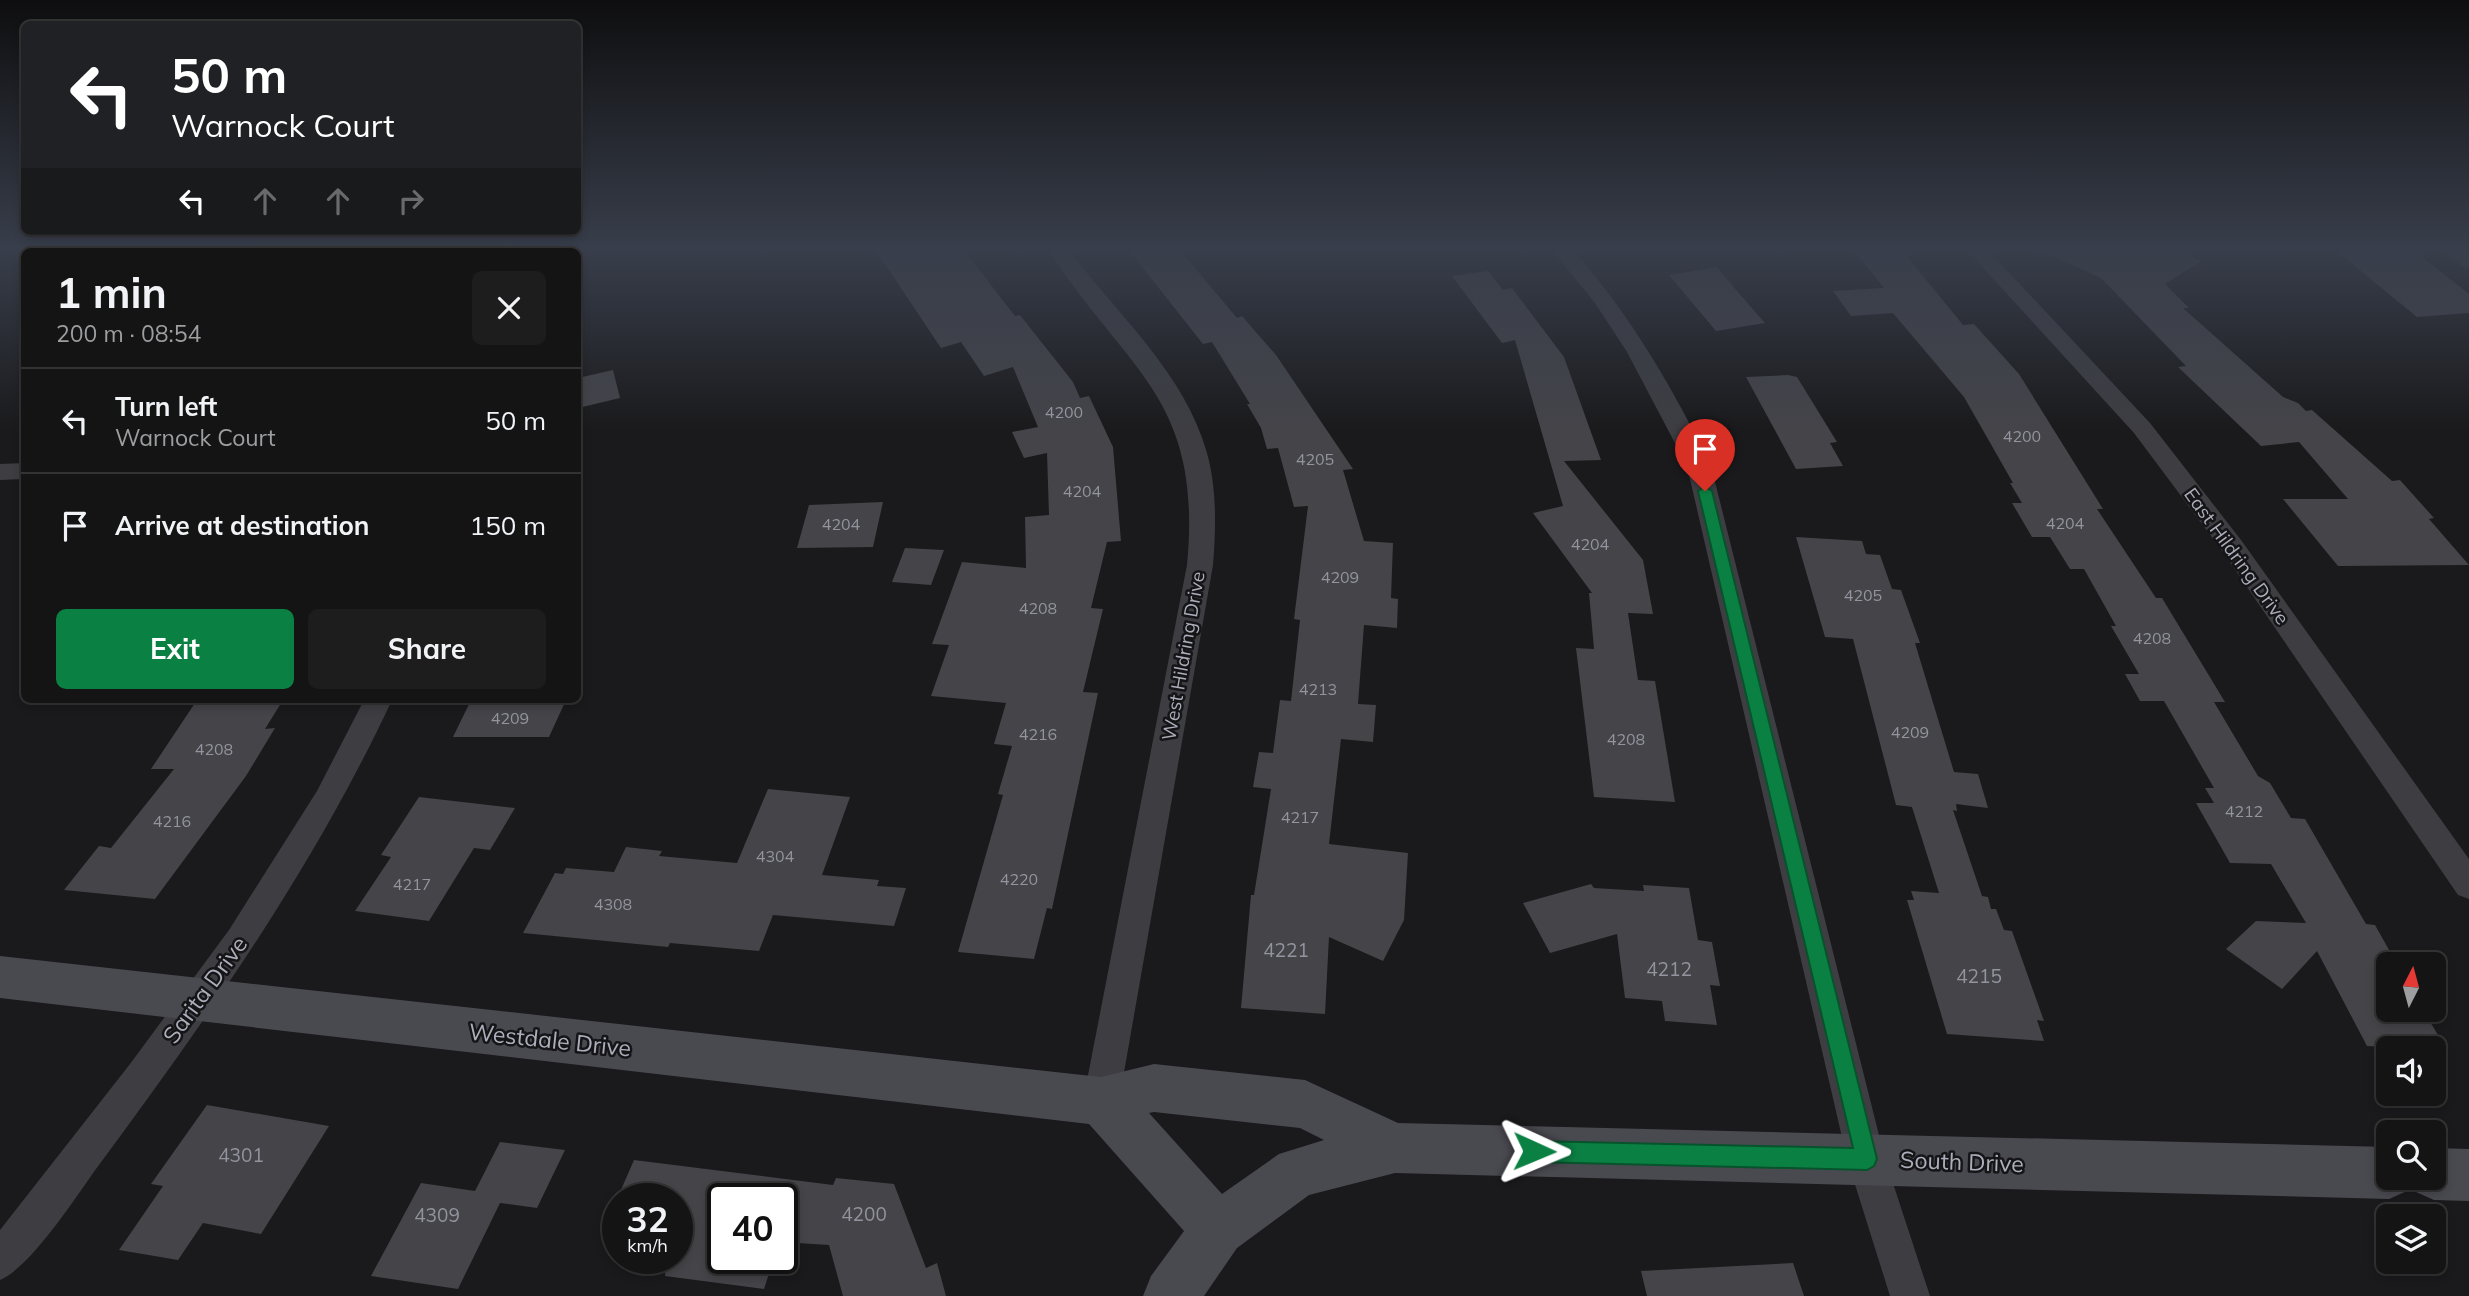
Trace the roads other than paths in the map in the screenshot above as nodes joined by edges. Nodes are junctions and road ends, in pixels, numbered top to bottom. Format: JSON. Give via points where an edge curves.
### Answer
{"nodes":[{"id":1,"x":1105,"y":309,"type":"edge"},
{"id":2,"x":1610,"y":309,"type":"edge"},
{"id":3,"x":2032,"y":309,"type":"edge"},
{"id":4,"x":21,"y":471,"type":"edge"},
{"id":5,"x":0,"y":472,"type":"edge"},
{"id":6,"x":378,"y":703,"type":"edge"},
{"id":7,"x":2469,"y":885,"type":"edge"},
{"id":8,"x":0,"y":976,"type":"edge"},
{"id":9,"x":199,"y":1001,"type":"junction"},
{"id":10,"x":1101,"y":1101,"type":"junction"},
{"id":11,"x":1395,"y":1148,"type":"junction"},
{"id":12,"x":1867,"y":1159,"type":"junction"},
{"id":13,"x":2376,"y":1173,"type":"edge"},
{"id":14,"x":2446,"y":1174,"type":"edge"},
{"id":15,"x":2469,"y":1175,"type":"edge"},
{"id":16,"x":1218,"y":1229,"type":"junction"},
{"id":17,"x":0,"y":1260,"type":"edge"},
{"id":18,"x":1171,"y":1296,"type":"edge"},
{"id":19,"x":1910,"y":1296,"type":"edge"}],
"edges":[{"from":1,"to":10,"type":"street","name":"West Hildring Drive","via":[[1161,382],[1183,419],[1200,475],[1205,520]]},
{"from":2,"to":12,"type":"street","via":[[1663,390],[1699,466]]},
{"from":3,"to":7,"type":"street","name":"East Hildring Drive","via":[[2141,428],[2232,547]]},
{"from":4,"to":5,"type":"street"},
{"from":6,"to":9,"type":"street","name":"Sarita Drive","via":[[346,772],[283,878]]},
{"from":8,"to":9,"type":"street","name":"Westdale Drive"},
{"from":9,"to":10,"type":"street","name":"Westdale Drive"},
{"from":9,"to":17,"type":"street","name":"Sarita Drive"},
{"from":10,"to":11,"type":"street","name":"Westdale Drive","via":[[1154,1088],[1306,1104]]},
{"from":10,"to":16,"type":"street"},
{"from":11,"to":12,"type":"street","name":"South Drive"},
{"from":11,"to":16,"type":"street","name":"South Drive","via":[[1297,1172]]},
{"from":12,"to":13,"type":"street","name":"South Drive"},
{"from":12,"to":19,"type":"street"},
{"from":14,"to":15,"type":"street"},
{"from":16,"to":18,"type":"street","name":"South Drive"}]}
